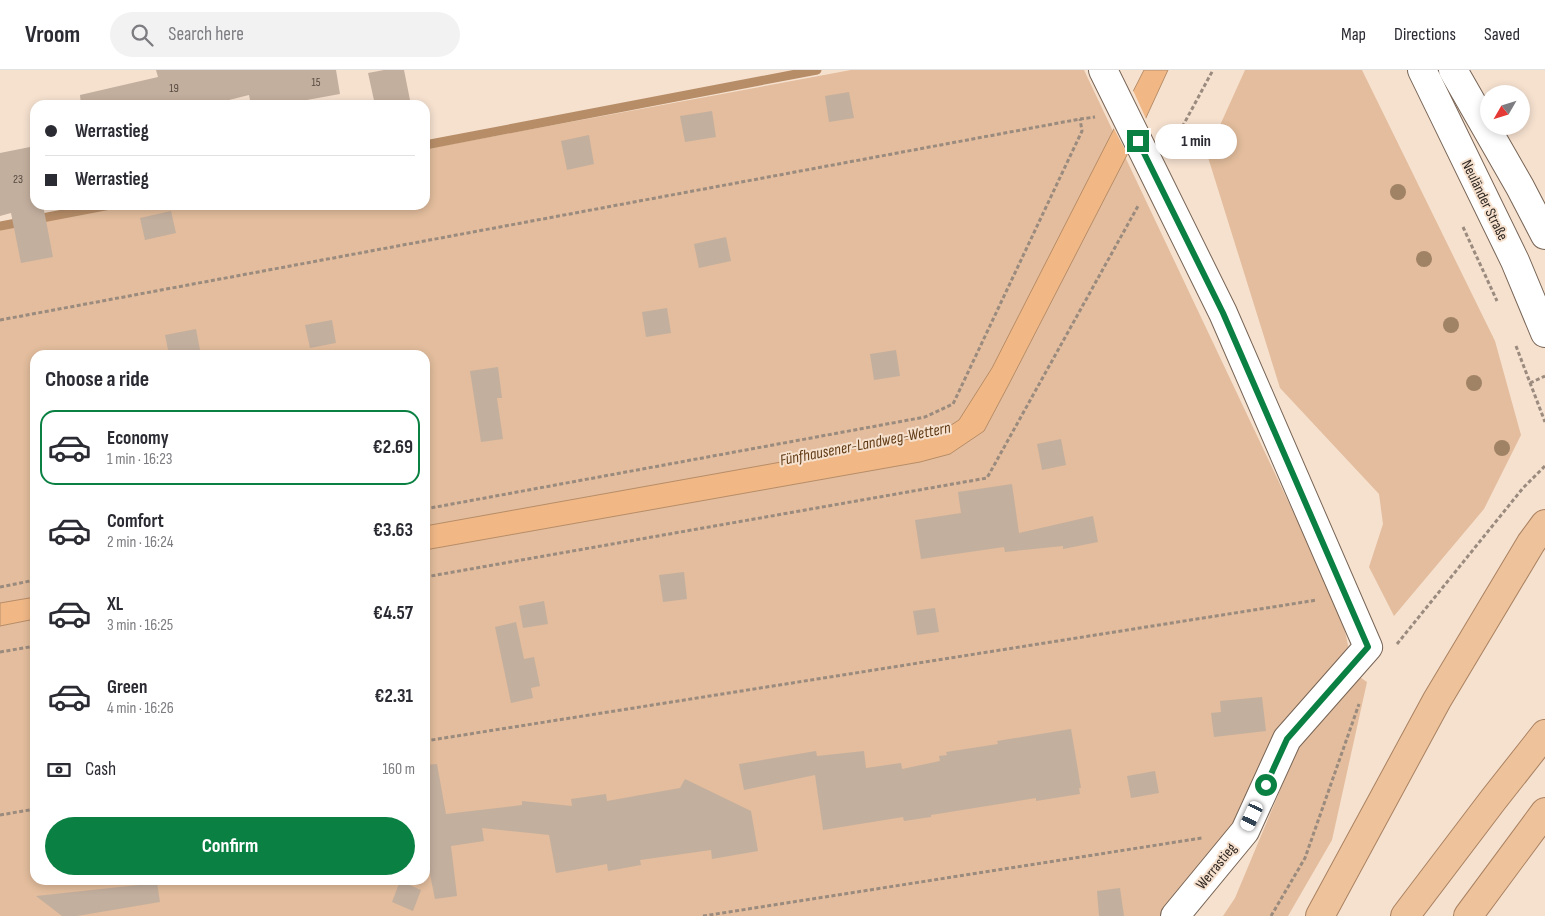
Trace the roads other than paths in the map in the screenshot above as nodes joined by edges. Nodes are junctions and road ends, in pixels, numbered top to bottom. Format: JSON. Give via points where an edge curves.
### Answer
{"nodes":[{"id":1,"x":1103,"y":70,"type":"edge"},
{"id":2,"x":1422,"y":70,"type":"edge"},
{"id":3,"x":1454,"y":70,"type":"edge"},
{"id":4,"x":1545,"y":235,"type":"edge"},
{"id":5,"x":1545,"y":333,"type":"edge"},
{"id":6,"x":1545,"y":524,"type":"edge"},
{"id":7,"x":1545,"y":734,"type":"edge"},
{"id":8,"x":1545,"y":812,"type":"edge"},
{"id":9,"x":1175,"y":916,"type":"edge"},
{"id":10,"x":1320,"y":916,"type":"edge"},
{"id":11,"x":1405,"y":916,"type":"edge"},
{"id":12,"x":1468,"y":916,"type":"edge"}],
"edges":[{"from":1,"to":9,"type":"street","name":"Werrastieg","via":[[1223,313],[1368,647],[1287,739],[1244,831]]},
{"from":2,"to":5,"type":"street","name":"Neuländer Straße","via":[[1515,261]]},
{"from":3,"to":4,"type":"street"},
{"from":6,"to":10,"type":"highway","via":[[1437,700]]},
{"from":7,"to":11,"type":"highway"},
{"from":8,"to":12,"type":"highway"}]}
